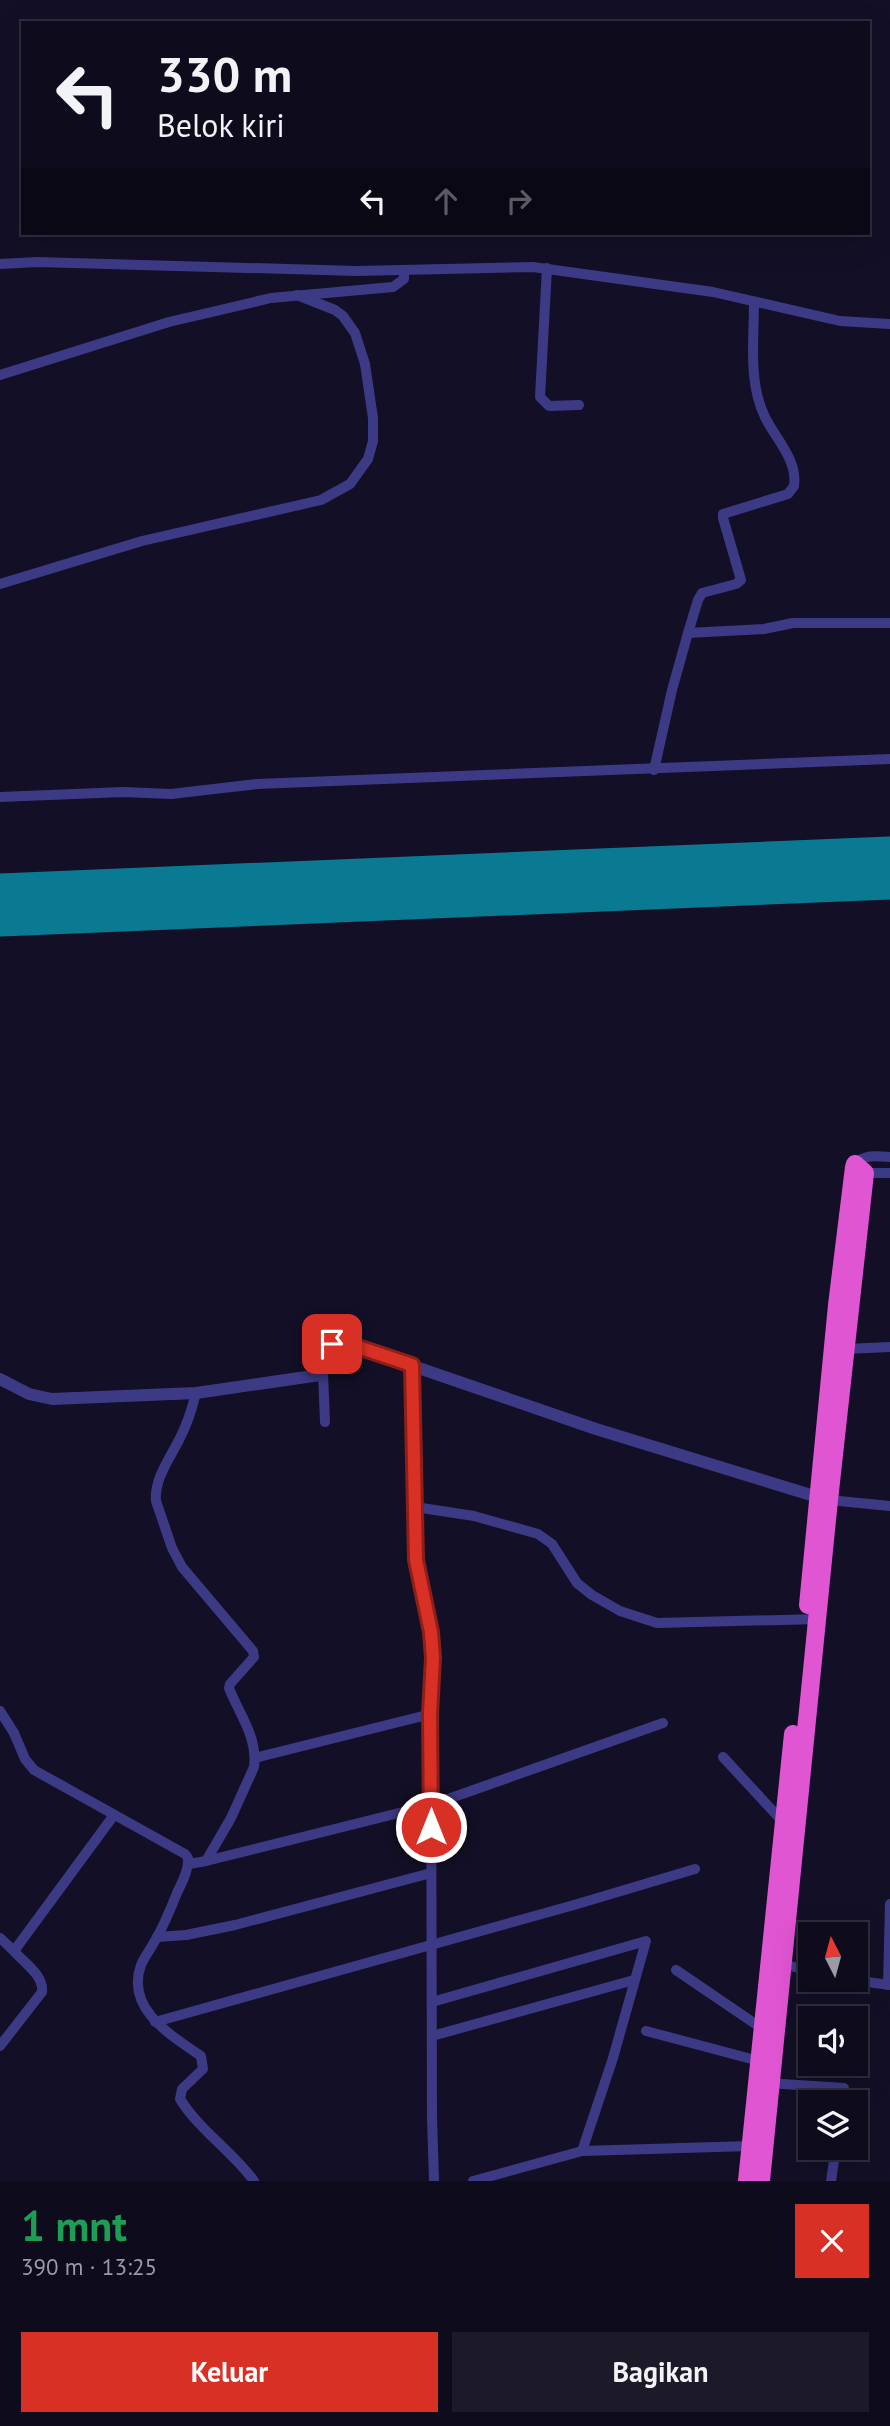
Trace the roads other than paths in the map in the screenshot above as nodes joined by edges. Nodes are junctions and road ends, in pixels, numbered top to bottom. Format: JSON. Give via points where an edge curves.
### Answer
{"nodes":[{"id":1,"x":0,"y":264,"type":"edge"},
{"id":2,"x":547,"y":268,"type":"junction"},
{"id":3,"x":404,"y":270,"type":"junction"},
{"id":4,"x":297,"y":295,"type":"junction"},
{"id":5,"x":754,"y":302,"type":"junction"},
{"id":6,"x":890,"y":324,"type":"edge"},
{"id":7,"x":0,"y":375,"type":"edge"},
{"id":8,"x":579,"y":405,"type":"dead end"},
{"id":9,"x":0,"y":584,"type":"edge"},
{"id":10,"x":890,"y":623,"type":"edge"},
{"id":11,"x":688,"y":633,"type":"junction"},
{"id":12,"x":890,"y":759,"type":"edge"},
{"id":13,"x":654,"y":769,"type":"junction"},
{"id":14,"x":0,"y":797,"type":"edge"},
{"id":15,"x":890,"y":1157,"type":"edge"},
{"id":16,"x":860,"y":1168,"type":"junction"},
{"id":17,"x":890,"y":1173,"type":"edge"},
{"id":18,"x":890,"y":1347,"type":"edge"},
{"id":19,"x":846,"y":1349,"type":"junction"},
{"id":20,"x":412,"y":1365,"type":"junction"},
{"id":21,"x":323,"y":1373,"type":"junction"},
{"id":22,"x":0,"y":1379,"type":"edge"},
{"id":23,"x":196,"y":1393,"type":"junction"},
{"id":24,"x":832,"y":1416,"type":"junction"},
{"id":25,"x":325,"y":1422,"type":"dead end"},
{"id":26,"x":823,"y":1499,"type":"junction"},
{"id":27,"x":890,"y":1506,"type":"edge"},
{"id":28,"x":415,"y":1507,"type":"junction"},
{"id":29,"x":812,"y":1619,"type":"junction"},
{"id":30,"x":0,"y":1711,"type":"edge"},
{"id":31,"x":430,"y":1714,"type":"junction"},
{"id":32,"x":663,"y":1723,"type":"dead end"},
{"id":33,"x":723,"y":1757,"type":"dead end"},
{"id":34,"x":255,"y":1758,"type":"junction"},
{"id":35,"x":431,"y":1805,"type":"junction"},
{"id":36,"x":114,"y":1815,"type":"junction"},
{"id":37,"x":783,"y":1822,"type":"junction"},
{"id":38,"x":206,"y":1861,"type":"junction"},
{"id":39,"x":189,"y":1864,"type":"junction"},
{"id":40,"x":695,"y":1869,"type":"dead end"},
{"id":41,"x":431,"y":1873,"type":"junction"},
{"id":42,"x":785,"y":1879,"type":"junction"},
{"id":43,"x":890,"y":1904,"type":"edge"},
{"id":44,"x":157,"y":1937,"type":"junction"},
{"id":45,"x":0,"y":1938,"type":"edge"},
{"id":46,"x":432,"y":1944,"type":"junction"},
{"id":47,"x":14,"y":1951,"type":"junction"},
{"id":48,"x":777,"y":1963,"type":"junction"},
{"id":49,"x":798,"y":1968,"type":"edge"},
{"id":50,"x":676,"y":1969,"type":"dead end"},
{"id":51,"x":634,"y":1980,"type":"junction"},
{"id":52,"x":868,"y":1982,"type":"edge"},
{"id":53,"x":889,"y":1985,"type":"edge"},
{"id":54,"x":432,"y":2002,"type":"junction"},
{"id":55,"x":155,"y":2022,"type":"junction"},
{"id":56,"x":769,"y":2030,"type":"junction"},
{"id":57,"x":646,"y":2031,"type":"dead end"},
{"id":58,"x":432,"y":2036,"type":"junction"},
{"id":59,"x":0,"y":2046,"type":"edge"},
{"id":60,"x":759,"y":2061,"type":"junction"},
{"id":61,"x":764,"y":2083,"type":"junction"},
{"id":62,"x":844,"y":2090,"type":"edge"},
{"id":63,"x":582,"y":2151,"type":"junction"},
{"id":64,"x":754,"y":2152,"type":"junction"},
{"id":65,"x":834,"y":2160,"type":"edge"},
{"id":66,"x":254,"y":2181,"type":"edge"},
{"id":67,"x":434,"y":2181,"type":"edge"},
{"id":68,"x":473,"y":2181,"type":"edge"},
{"id":69,"x":747,"y":2181,"type":"edge"},
{"id":70,"x":761,"y":2181,"type":"edge"},
{"id":71,"x":831,"y":2181,"type":"edge"}],
"edges":[{"from":1,"to":3,"type":"street"},
{"from":2,"to":3,"type":"street"},
{"from":2,"to":5,"type":"street"},
{"from":2,"to":8,"type":"street","via":[[540,397],[549,406]]},
{"from":3,"to":4,"type":"street","via":[[404,279],[393,287]]},
{"from":4,"to":7,"type":"street","via":[[169,322]]},
{"from":4,"to":9,"type":"street","via":[[343,316],[355,333],[365,364],[373,441],[368,459],[350,484],[320,500],[142,541]]},
{"from":5,"to":6,"type":"street","via":[[840,321]]},
{"from":5,"to":11,"type":"street","via":[[756,399],[780,438],[793,470],[794,486],[788,494],[723,513],[741,580],[702,593]]},
{"from":10,"to":11,"type":"street","via":[[793,623]]},
{"from":11,"to":13,"type":"street"},
{"from":12,"to":13,"type":"street"},
{"from":13,"to":14,"type":"street","via":[[257,784],[171,794]]},
{"from":15,"to":16,"type":"street","via":[[861,1158]]},
{"from":16,"to":17,"type":"street"},
{"from":16,"to":19,"type":"highway"},
{"from":16,"to":24,"type":"highway","via":[[836,1306]]},
{"from":18,"to":19,"type":"street"},
{"from":19,"to":24,"type":"highway"},
{"from":20,"to":21,"type":"street","via":[[336,1342]]},
{"from":20,"to":26,"type":"street","via":[[596,1429]]},
{"from":20,"to":28,"type":"street"},
{"from":21,"to":23,"type":"street"},
{"from":21,"to":25,"type":"street"},
{"from":22,"to":23,"type":"street","via":[[29,1394],[52,1399]]},
{"from":23,"to":34,"type":"street","via":[[165,1466],[156,1501],[182,1567],[253,1651],[254,1657],[229,1688],[252,1737]]},
{"from":24,"to":26,"type":"highway"},
{"from":26,"to":27,"type":"street"},
{"from":26,"to":29,"type":"highway"},
{"from":28,"to":29,"type":"street","via":[[474,1516],[538,1534],[552,1544],[578,1583],[593,1595],[620,1611],[657,1623]]},
{"from":28,"to":31,"type":"street","via":[[416,1560],[433,1658]]},
{"from":29,"to":37,"type":"highway"},
{"from":29,"to":42,"type":"highway"},
{"from":30,"to":36,"type":"street","via":[[34,1770]]},
{"from":31,"to":34,"type":"street"},
{"from":31,"to":35,"type":"street"},
{"from":32,"to":35,"type":"street"},
{"from":33,"to":37,"type":"street"},
{"from":34,"to":38,"type":"street","via":[[231,1818]]},
{"from":35,"to":38,"type":"street"},
{"from":35,"to":41,"type":"street"},
{"from":36,"to":39,"type":"street","via":[[185,1854]]},
{"from":36,"to":47,"type":"street"},
{"from":37,"to":42,"type":"highway"},
{"from":38,"to":39,"type":"street"},
{"from":39,"to":44,"type":"street"},
{"from":40,"to":46,"type":"street"},
{"from":41,"to":44,"type":"street","via":[[235,1925]]},
{"from":41,"to":46,"type":"street"},
{"from":42,"to":48,"type":"highway"},
{"from":43,"to":53,"type":"street"},
{"from":44,"to":55,"type":"street","via":[[138,1976],[146,2010]]},
{"from":45,"to":47,"type":"street"},
{"from":46,"to":54,"type":"street"},
{"from":46,"to":55,"type":"street"},
{"from":47,"to":59,"type":"street","via":[[40,1978],[42,1992]]},
{"from":48,"to":49,"type":"street"},
{"from":48,"to":56,"type":"highway"},
{"from":50,"to":56,"type":"street"},
{"from":51,"to":54,"type":"street","via":[[645,1941]]},
{"from":51,"to":58,"type":"street"},
{"from":51,"to":63,"type":"street"},
{"from":52,"to":53,"type":"street"},
{"from":54,"to":58,"type":"street"},
{"from":55,"to":66,"type":"street","via":[[201,2056],[203,2068],[182,2090],[180,2099]]},
{"from":56,"to":60,"type":"highway"},
{"from":56,"to":61,"type":"highway"},
{"from":57,"to":60,"type":"street"},
{"from":58,"to":67,"type":"street"},
{"from":60,"to":61,"type":"highway"},
{"from":61,"to":62,"type":"street"},
{"from":61,"to":64,"type":"highway"},
{"from":63,"to":64,"type":"street"},
{"from":63,"to":68,"type":"street"},
{"from":64,"to":69,"type":"highway"},
{"from":64,"to":70,"type":"highway"},
{"from":65,"to":71,"type":"street"}]}
